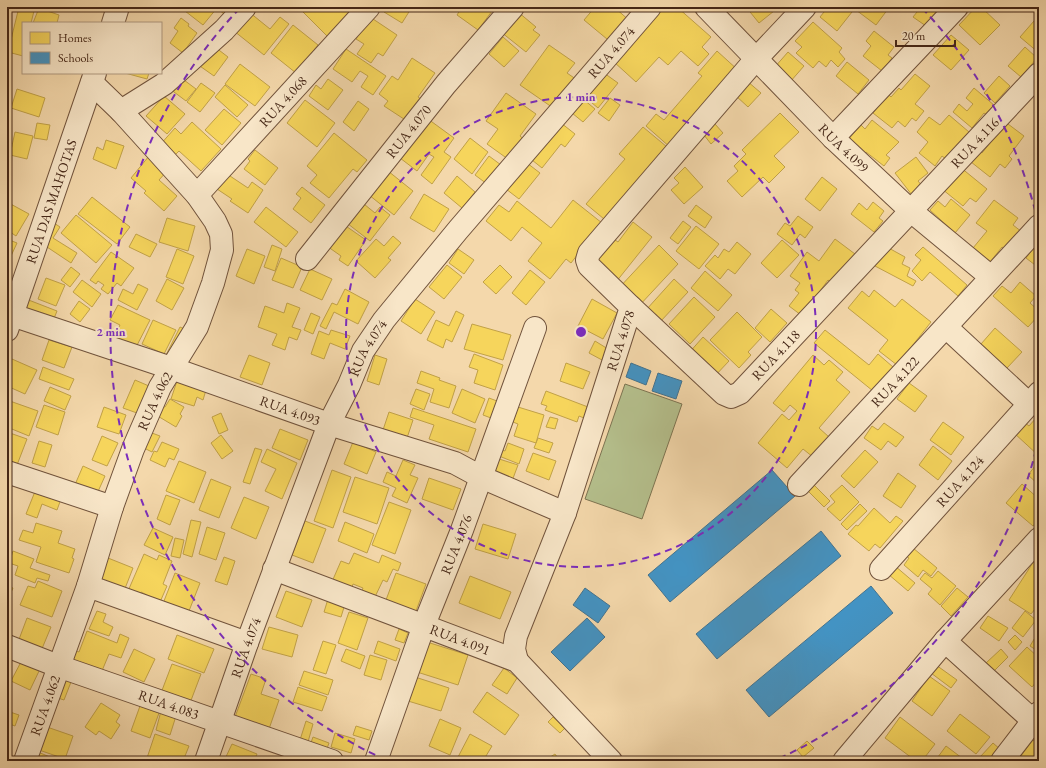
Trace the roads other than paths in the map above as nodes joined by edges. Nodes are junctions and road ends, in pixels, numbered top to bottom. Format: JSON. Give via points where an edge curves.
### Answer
{"nodes":[{"id":1,"x":118,"y":7,"type":"edge"},
{"id":2,"x":245,"y":7,"type":"edge"},
{"id":3,"x":369,"y":7,"type":"edge"},
{"id":4,"x":513,"y":7,"type":"edge"},
{"id":5,"x":650,"y":7,"type":"edge"},
{"id":6,"x":706,"y":7,"type":"edge"},
{"id":7,"x":805,"y":7,"type":"edge"},
{"id":8,"x":957,"y":7,"type":"edge"},
{"id":9,"x":113,"y":22,"type":"edge"},
{"id":10,"x":756,"y":59,"type":"junction"},
{"id":11,"x":1039,"y":74,"type":"edge"},
{"id":12,"x":93,"y":78,"type":"edge"},
{"id":13,"x":121,"y":111,"type":"junction"},
{"id":14,"x":834,"y":138,"type":"junction"},
{"id":15,"x":196,"y":195,"type":"junction"},
{"id":16,"x":911,"y":211,"type":"junction"},
{"id":17,"x":1039,"y":226,"type":"edge"},
{"id":18,"x":307,"y":259,"type":"dead end"},
{"id":19,"x":991,"y":277,"type":"junction"},
{"id":20,"x":630,"y":307,"type":"junction"},
{"id":21,"x":10,"y":322,"type":"edge"},
{"id":22,"x":946,"y":327,"type":"junction"},
{"id":23,"x":535,"y":328,"type":"dead end"},
{"id":24,"x":171,"y":368,"type":"junction"},
{"id":25,"x":1034,"y":398,"type":"edge"},
{"id":26,"x":329,"y":424,"type":"junction"},
{"id":27,"x":7,"y":472,"type":"edge"},
{"id":28,"x":481,"y":477,"type":"junction"},
{"id":29,"x":799,"y":485,"type":"dead end"},
{"id":30,"x":112,"y":507,"type":"junction"},
{"id":31,"x":565,"y":513,"type":"junction"},
{"id":32,"x":1039,"y":539,"type":"edge"},
{"id":33,"x":274,"y":569,"type":"junction"},
{"id":34,"x":881,"y":569,"type":"dead end"},
{"id":35,"x":88,"y":586,"type":"junction"},
{"id":36,"x":424,"y":625,"type":"junction"},
{"id":37,"x":945,"y":641,"type":"junction"},
{"id":38,"x":247,"y":643,"type":"junction"},
{"id":39,"x":7,"y":646,"type":"edge"},
{"id":40,"x":517,"y":661,"type":"junction"},
{"id":41,"x":58,"y":666,"type":"junction"},
{"id":42,"x":1037,"y":720,"type":"edge"},
{"id":43,"x":219,"y":722,"type":"junction"},
{"id":44,"x":25,"y":761,"type":"edge"},
{"id":45,"x":206,"y":761,"type":"edge"},
{"id":46,"x":332,"y":761,"type":"edge"},
{"id":47,"x":376,"y":761,"type":"edge"},
{"id":48,"x":610,"y":761,"type":"edge"},
{"id":49,"x":844,"y":761,"type":"edge"},
{"id":50,"x":1002,"y":761,"type":"edge"}],
"edges":[{"from":1,"to":9,"type":"street"},
{"from":2,"to":13,"type":"street","via":[[224,30],[164,84]]},
{"from":3,"to":15,"type":"street","name":"RUA 4.068"},
{"from":4,"to":18,"type":"street","name":"RUA 4.070","via":[[446,84]]},
{"from":5,"to":26,"type":"street","name":"RUA 4.074","via":[[384,320],[363,351]]},
{"from":6,"to":10,"type":"street","name":"RUA 4.099"},
{"from":7,"to":10,"type":"street"},
{"from":8,"to":14,"type":"street"},
{"from":10,"to":14,"type":"street","name":"RUA 4.099"},
{"from":10,"to":20,"type":"street","name":"RUA 4.078","via":[[589,253],[588,266]]},
{"from":11,"to":16,"type":"street","name":"RUA 4.116"},
{"from":12,"to":13,"type":"street","name":"RUA 4.062"},
{"from":12,"to":21,"type":"street","name":"RUA DAS MAHOTAS"},
{"from":13,"to":15,"type":"street","name":"RUA 4.062"},
{"from":14,"to":16,"type":"street","name":"RUA 4.099"},
{"from":15,"to":24,"type":"street","name":"RUA 4.062","via":[[221,234],[222,250],[197,327]]},
{"from":16,"to":19,"type":"street","name":"RUA 4.099"},
{"from":16,"to":20,"type":"street","name":"RUA 4.118","via":[[740,393],[731,397],[724,394]]},
{"from":17,"to":19,"type":"street","name":"RUA 4.122"},
{"from":19,"to":22,"type":"street","name":"RUA 4.122"},
{"from":20,"to":31,"type":"street","name":"RUA 4.078"},
{"from":21,"to":24,"type":"street","name":"RUA 4.093"},
{"from":22,"to":25,"type":"street"},
{"from":22,"to":29,"type":"street","name":"RUA 4.122"},
{"from":23,"to":28,"type":"street","name":"RUA 4.076"},
{"from":24,"to":26,"type":"street","name":"RUA 4.093"},
{"from":24,"to":30,"type":"street","name":"RUA 4.062","via":[[149,410]]},
{"from":25,"to":34,"type":"street","name":"RUA 4.124"},
{"from":26,"to":28,"type":"street","name":"RUA 4.093","via":[[455,463]]},
{"from":26,"to":33,"type":"street","name":"RUA 4.074"},
{"from":27,"to":30,"type":"street"},
{"from":28,"to":31,"type":"street","name":"RUA 4.093"},
{"from":28,"to":36,"type":"street","name":"RUA 4.076"},
{"from":30,"to":35,"type":"street","name":"RUA 4.062"},
{"from":31,"to":40,"type":"street","name":"RUA 4.078","via":[[516,636],[514,649]]},
{"from":32,"to":37,"type":"street"},
{"from":33,"to":36,"type":"street","name":"RUA 4.091"},
{"from":33,"to":38,"type":"street","name":"RUA 4.074"},
{"from":35,"to":38,"type":"street"},
{"from":35,"to":41,"type":"street","name":"RUA 4.062"},
{"from":36,"to":40,"type":"street","name":"RUA 4.091"},
{"from":36,"to":47,"type":"street","name":"RUA 4.076"},
{"from":37,"to":42,"type":"street"},
{"from":37,"to":49,"type":"street"},
{"from":38,"to":43,"type":"street","name":"RUA 4.074"},
{"from":39,"to":41,"type":"street","name":"RUA 4.083"},
{"from":40,"to":48,"type":"street","name":"RUA 4.091"},
{"from":41,"to":43,"type":"street","name":"RUA 4.083"},
{"from":41,"to":44,"type":"street","name":"RUA 4.062"},
{"from":42,"to":50,"type":"street"},
{"from":43,"to":45,"type":"street","name":"RUA 4.074"},
{"from":43,"to":46,"type":"street","name":"RUA 4.083"}]}
